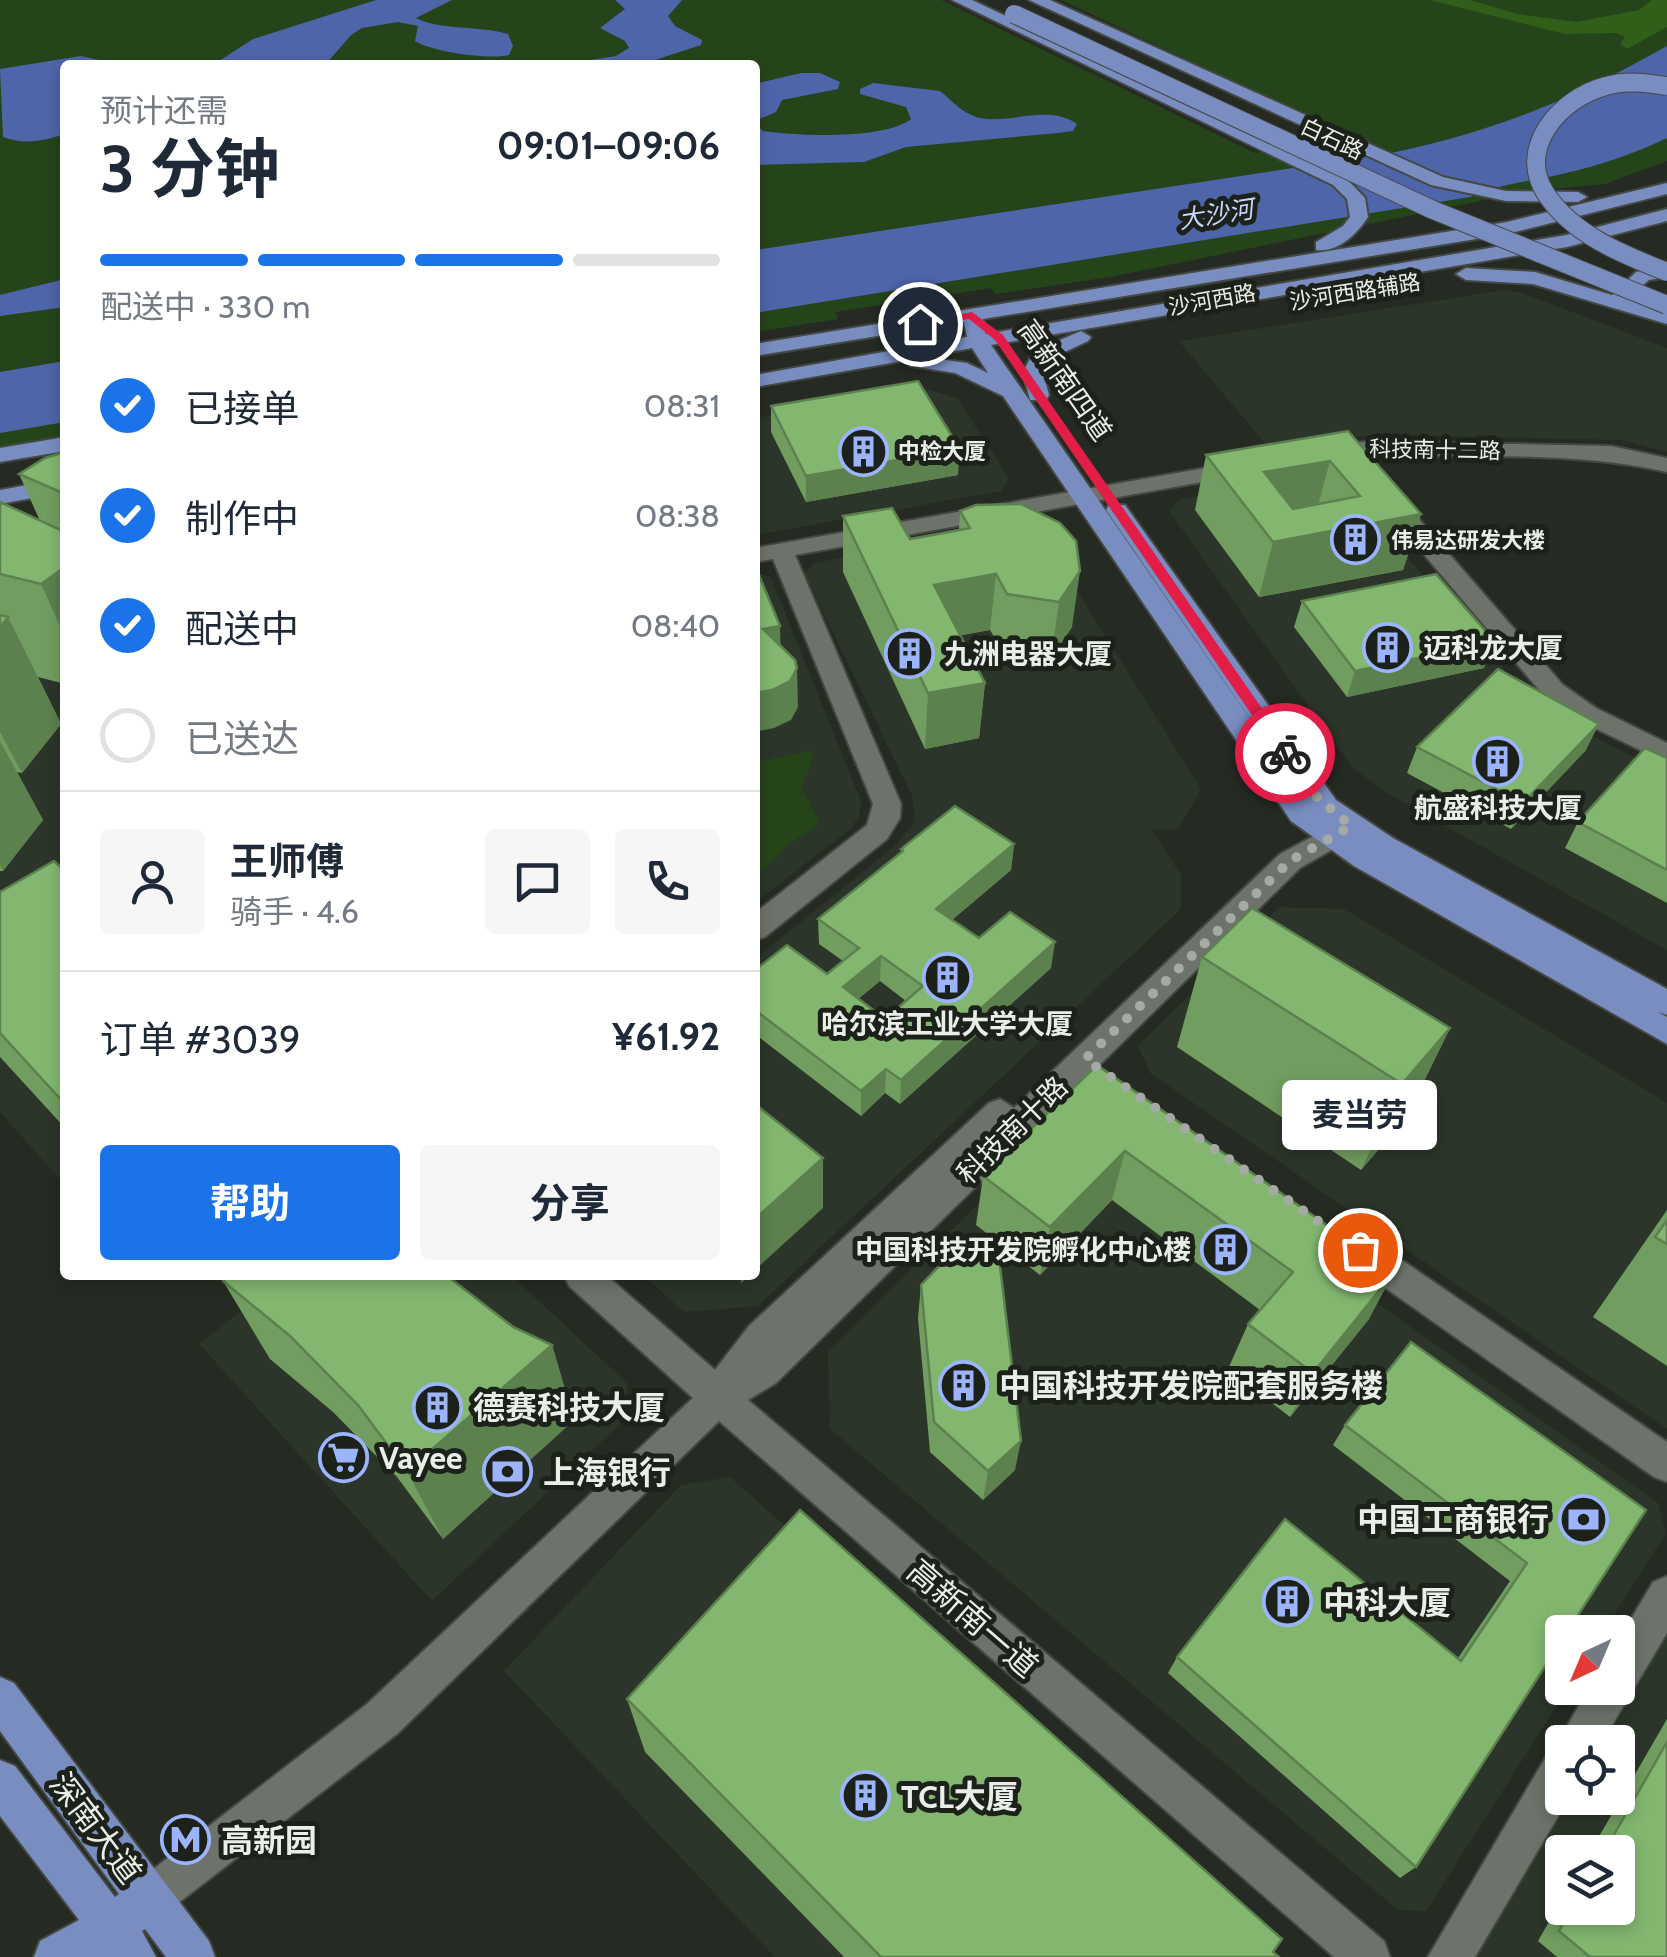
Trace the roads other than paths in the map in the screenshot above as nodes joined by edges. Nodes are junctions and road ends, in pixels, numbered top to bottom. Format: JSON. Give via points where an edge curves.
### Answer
{"nodes":[{"id":1,"x":960,"y":0,"type":"edge"},
{"id":2,"x":984,"y":0,"type":"edge"},
{"id":3,"x":1024,"y":6,"type":"edge"},
{"id":4,"x":1667,"y":86,"type":"edge"},
{"id":5,"x":1345,"y":140,"type":"junction"},
{"id":6,"x":1283,"y":154,"type":"junction"},
{"id":7,"x":1667,"y":175,"type":"edge"},
{"id":8,"x":1667,"y":188,"type":"edge"},
{"id":9,"x":1620,"y":191,"type":"junction"},
{"id":10,"x":1667,"y":215,"type":"edge"},
{"id":11,"x":1667,"y":234,"type":"edge"},
{"id":12,"x":1323,"y":246,"type":"junction"},
{"id":13,"x":1667,"y":272,"type":"edge"},
{"id":14,"x":1466,"y":274,"type":"junction"},
{"id":15,"x":1667,"y":288,"type":"edge"},
{"id":16,"x":1098,"y":294,"type":"junction"},
{"id":17,"x":1303,"y":300,"type":"junction"},
{"id":18,"x":1181,"y":305,"type":"junction"},
{"id":19,"x":1662,"y":312,"type":"edge"},
{"id":20,"x":1042,"y":330,"type":"junction"},
{"id":21,"x":983,"y":331,"type":"junction"},
{"id":22,"x":1116,"y":331,"type":"junction"},
{"id":23,"x":760,"y":350,"type":"edge"},
{"id":24,"x":842,"y":367,"type":"junction"},
{"id":25,"x":760,"y":380,"type":"edge"},
{"id":26,"x":1025,"y":394,"type":"junction"},
{"id":27,"x":60,"y":445,"type":"edge"},
{"id":28,"x":1348,"y":450,"type":"junction"},
{"id":29,"x":0,"y":455,"type":"edge"},
{"id":30,"x":1304,"y":457,"type":"edge"},
{"id":31,"x":60,"y":463,"type":"edge"},
{"id":32,"x":1266,"y":464,"type":"edge"},
{"id":33,"x":1667,"y":465,"type":"edge"},
{"id":34,"x":0,"y":472,"type":"edge"},
{"id":35,"x":60,"y":485,"type":"edge"},
{"id":36,"x":1094,"y":495,"type":"junction"},
{"id":37,"x":0,"y":497,"type":"edge"},
{"id":38,"x":60,"y":504,"type":"edge"},
{"id":39,"x":0,"y":515,"type":"edge"},
{"id":40,"x":768,"y":553,"type":"edge"},
{"id":41,"x":1667,"y":754,"type":"edge"},
{"id":42,"x":1335,"y":828,"type":"junction"},
{"id":43,"x":760,"y":925,"type":"edge"},
{"id":44,"x":1667,"y":1003,"type":"edge"},
{"id":45,"x":1667,"y":1032,"type":"edge"},
{"id":46,"x":1341,"y":1237,"type":"edge"},
{"id":47,"x":587,"y":1280,"type":"edge"},
{"id":48,"x":718,"y":1398,"type":"junction"},
{"id":49,"x":1667,"y":1464,"type":"edge"},
{"id":50,"x":1667,"y":1596,"type":"edge"},
{"id":51,"x":1635,"y":1650,"type":"edge"},
{"id":52,"x":0,"y":1697,"type":"edge"},
{"id":53,"x":0,"y":1781,"type":"edge"},
{"id":54,"x":1545,"y":1798,"type":"edge"},
{"id":55,"x":149,"y":1899,"type":"junction"},
{"id":56,"x":112,"y":1947,"type":"edge"},
{"id":57,"x":56,"y":1957,"type":"edge"},
{"id":58,"x":193,"y":1957,"type":"edge"},
{"id":59,"x":1368,"y":1957,"type":"edge"},
{"id":60,"x":1450,"y":1957,"type":"edge"}],
"edges":[{"from":1,"to":6,"type":"main road"},
{"from":2,"to":3,"type":"main road","name":"白石路"},
{"from":3,"to":5,"type":"main road"},
{"from":3,"to":15,"type":"main road","name":"白石路","via":[[1435,195]]},
{"from":3,"to":19,"type":"main road","name":"白石路","bridge":true,"via":[[1433,210]]},
{"from":4,"to":13,"type":"main road","bridge":true,"via":[[1620,84],[1591,91],[1543,134],[1534,158],[1542,188],[1568,216]]},
{"from":5,"to":6,"type":"main road","via":[[1327,152]]},
{"from":5,"to":9,"type":"main road","via":[[1450,185],[1530,198]]},
{"from":6,"to":12,"type":"main road","via":[[1339,181],[1356,198],[1359,217],[1346,234]]},
{"from":7,"to":9,"type":"main road","name":"沙河西路辅路"},
{"from":8,"to":16,"type":"main road","name":"沙河西路","via":[[1545,221]]},
{"from":9,"to":12,"type":"main road","name":"沙河西路辅路"},
{"from":10,"to":18,"type":"main road","name":"沙河西路","via":[[1551,244]]},
{"from":11,"to":14,"type":"main road","name":"沙河西路辅路"},
{"from":12,"to":16,"type":"main road","name":"沙河西路辅路"},
{"from":13,"to":19,"type":"main road","via":[[1642,276],[1621,294]]},
{"from":14,"to":17,"type":"main road","name":"沙河西路辅路"},
{"from":14,"to":19,"type":"main road","via":[[1536,278]]},
{"from":16,"to":21,"type":"main road","name":"沙河西路"},
{"from":17,"to":18,"type":"main road"},
{"from":17,"to":22,"type":"main road","name":"沙河西路辅路"},
{"from":18,"to":20,"type":"main road","name":"沙河西路"},
{"from":20,"to":21,"type":"main road","name":"沙河西路"},
{"from":20,"to":22,"type":"main road","name":"沙河西路辅路"},
{"from":21,"to":23,"type":"main road","name":"沙河西路"},
{"from":21,"to":24,"type":"main road","name":"沙河西路"},
{"from":21,"to":26,"type":"main road","name":"高新南四道"},
{"from":22,"to":26,"type":"main road","via":[[1070,340],[1041,355]]},
{"from":24,"to":25,"type":"main road","name":"沙河西路"},
{"from":24,"to":26,"type":"main road","via":[[948,363]]},
{"from":26,"to":36,"type":"main road","name":"高新南四道"},
{"from":27,"to":29,"type":"main road"},
{"from":28,"to":30,"type":"street","name":"科技南十二路"},
{"from":28,"to":33,"type":"street","name":"科技南十二路","via":[[1592,452]]},
{"from":28,"to":41,"type":"street","via":[[1554,692]]},
{"from":31,"to":34,"type":"main road"},
{"from":32,"to":36,"type":"street"},
{"from":35,"to":37,"type":"main road"},
{"from":36,"to":40,"type":"street"},
{"from":36,"to":42,"type":"main road","name":"高新南四道","via":[[1292,804]]},
{"from":38,"to":39,"type":"main road"},
{"from":40,"to":43,"type":"street","via":[[887,804],[877,832]]},
{"from":42,"to":44,"type":"main road","name":"高新南四道"},
{"from":42,"to":45,"type":"main road","name":"高新南四道"},
{"from":42,"to":48,"type":"street","name":"科技南十路","via":[[1290,861],[763,1371]]},
{"from":46,"to":49,"type":"street"},
{"from":47,"to":48,"type":"street","name":"高新南一道"},
{"from":48,"to":55,"type":"street","name":"科技南十路","via":[[382,1719]]},
{"from":48,"to":59,"type":"street","name":"高新南一道"},
{"from":50,"to":51,"type":"street"},
{"from":52,"to":55,"type":"main road","name":"深南大道"},
{"from":53,"to":56,"type":"main road","name":"深南大道"},
{"from":54,"to":60,"type":"street"},
{"from":55,"to":56,"type":"main road"},
{"from":55,"to":58,"type":"main road","name":"深南大道"},
{"from":56,"to":57,"type":"main road"}]}
